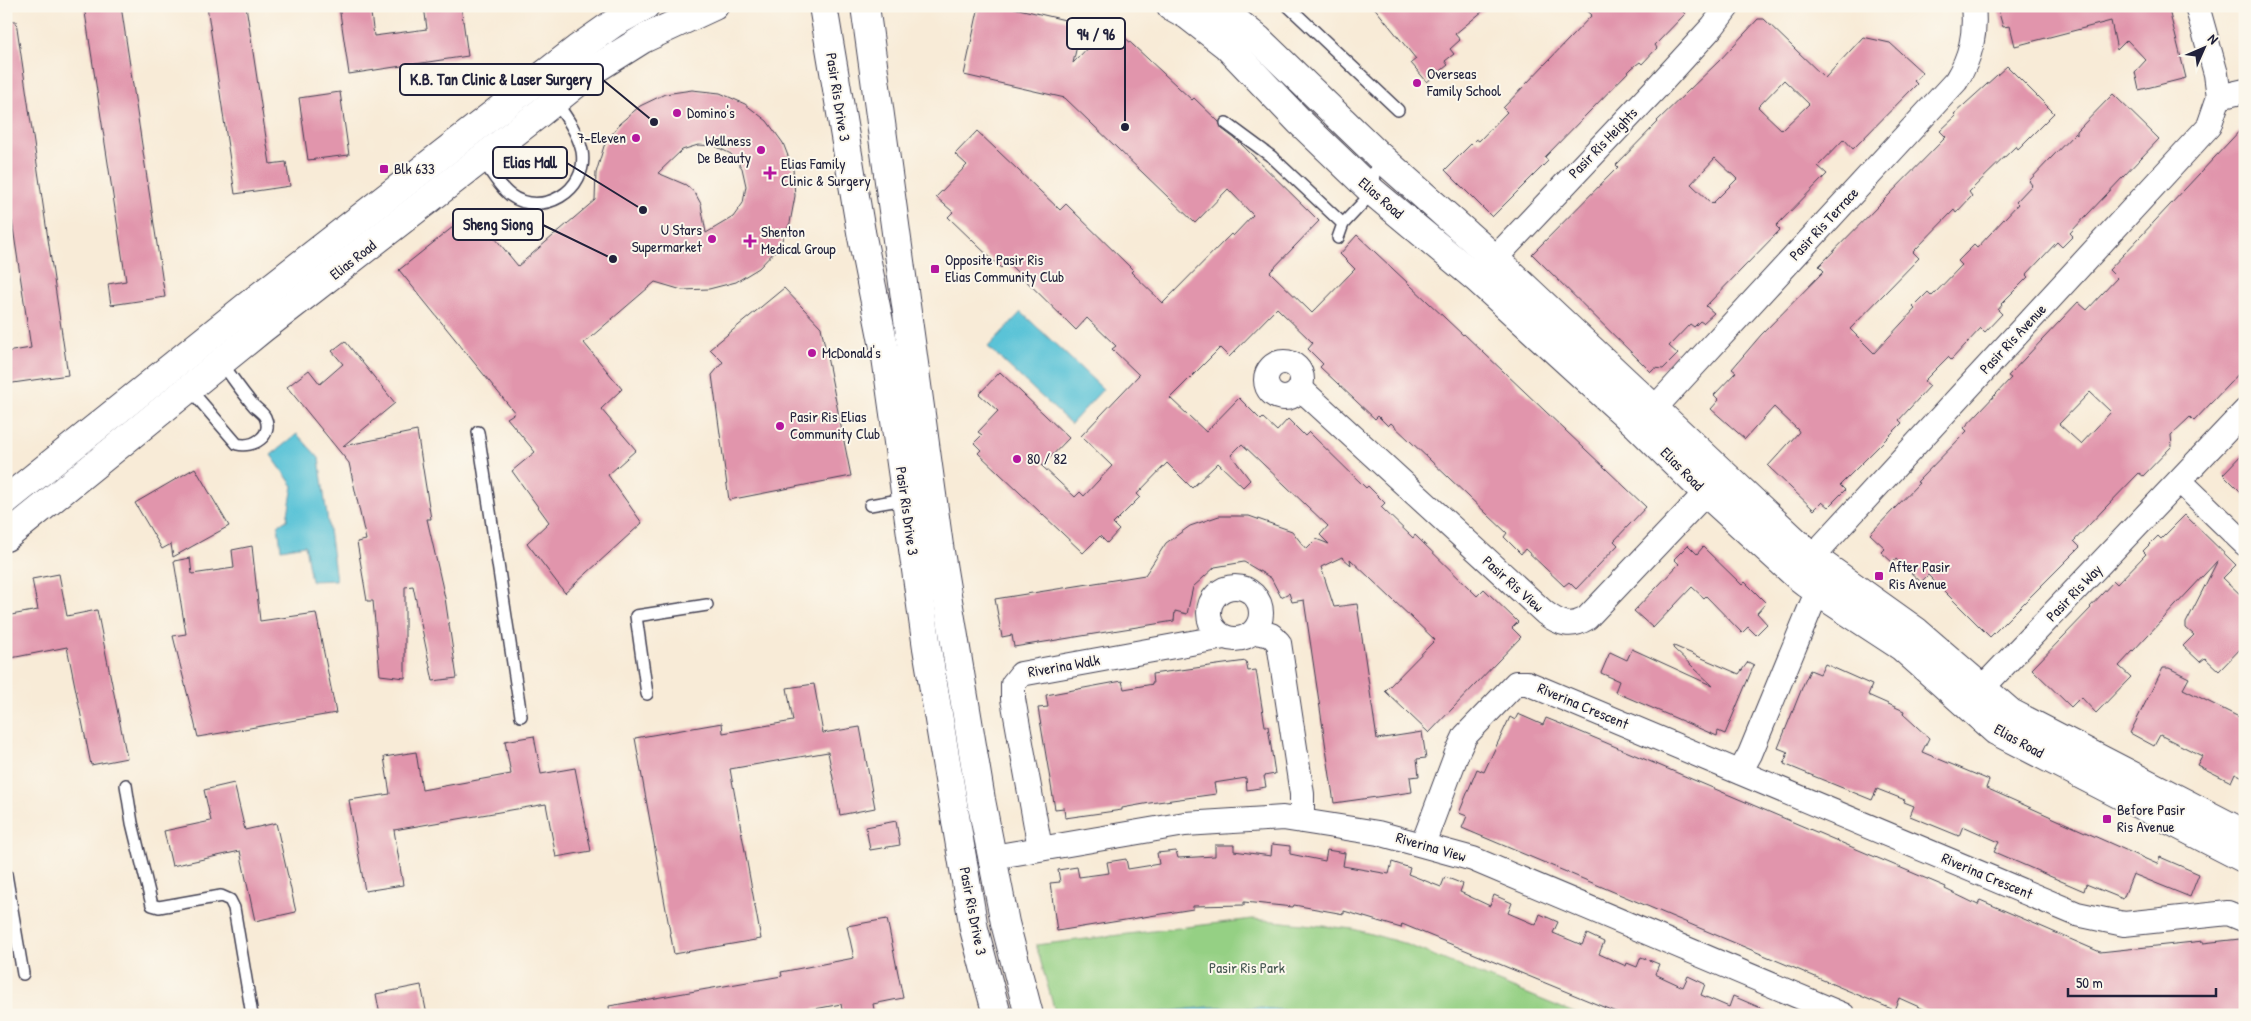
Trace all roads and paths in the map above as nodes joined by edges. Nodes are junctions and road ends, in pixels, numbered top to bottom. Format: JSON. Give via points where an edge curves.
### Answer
{"nodes":[{"id":1,"x":645,"y":6,"type":"edge"},
{"id":2,"x":714,"y":6,"type":"edge"},
{"id":3,"x":823,"y":6,"type":"edge"},
{"id":4,"x":865,"y":6,"type":"edge"},
{"id":5,"x":1171,"y":6,"type":"edge"},
{"id":6,"x":1216,"y":6,"type":"edge"},
{"id":7,"x":1288,"y":6,"type":"edge"},
{"id":8,"x":1728,"y":6,"type":"edge"},
{"id":9,"x":1973,"y":6,"type":"edge"},
{"id":10,"x":2198,"y":6,"type":"edge"},
{"id":11,"x":2245,"y":91,"type":"edge"},
{"id":12,"x":2219,"y":97,"type":"junction"},
{"id":13,"x":555,"y":101,"type":"junction"},
{"id":14,"x":1398,"y":110,"type":"dead end"},
{"id":15,"x":1226,"y":123,"type":"dead end"},
{"id":16,"x":1377,"y":154,"type":"junction"},
{"id":17,"x":482,"y":159,"type":"junction"},
{"id":18,"x":1394,"y":190,"type":"junction"},
{"id":19,"x":1343,"y":224,"type":"junction"},
{"id":20,"x":1338,"y":238,"type":"dead end"},
{"id":21,"x":1485,"y":268,"type":"junction"},
{"id":22,"x":221,"y":362,"type":"junction"},
{"id":23,"x":189,"y":388,"type":"junction"},
{"id":24,"x":1300,"y":389,"type":"dead end"},
{"id":25,"x":2245,"y":411,"type":"edge"},
{"id":26,"x":1646,"y":417,"type":"junction"},
{"id":27,"x":478,"y":432,"type":"dead end"},
{"id":28,"x":2180,"y":481,"type":"junction"},
{"id":29,"x":1714,"y":483,"type":"junction"},
{"id":30,"x":905,"y":499,"type":"junction"},
{"id":31,"x":6,"y":500,"type":"edge"},
{"id":32,"x":870,"y":505,"type":"dead end"},
{"id":33,"x":6,"y":537,"type":"edge"},
{"id":34,"x":2245,"y":544,"type":"edge"},
{"id":35,"x":1814,"y":574,"type":"junction"},
{"id":36,"x":707,"y":606,"type":"dead end"},
{"id":37,"x":1254,"y":632,"type":"junction"},
{"id":38,"x":1224,"y":638,"type":"junction"},
{"id":39,"x":647,"y":694,"type":"dead end"},
{"id":40,"x":1975,"y":696,"type":"junction"},
{"id":41,"x":521,"y":716,"type":"dead end"},
{"id":42,"x":1740,"y":772,"type":"junction"},
{"id":43,"x":126,"y":785,"type":"dead end"},
{"id":44,"x":1302,"y":820,"type":"junction"},
{"id":45,"x":2245,"y":834,"type":"edge"},
{"id":46,"x":1423,"y":844,"type":"junction"},
{"id":47,"x":1040,"y":848,"type":"junction"},
{"id":48,"x":993,"y":857,"type":"junction"},
{"id":49,"x":2245,"y":859,"type":"edge"},
{"id":50,"x":6,"y":874,"type":"edge"},
{"id":51,"x":8,"y":898,"type":"edge"},
{"id":52,"x":2245,"y":920,"type":"edge"},
{"id":53,"x":23,"y":974,"type":"dead end"},
{"id":54,"x":252,"y":1015,"type":"edge"},
{"id":55,"x":996,"y":1015,"type":"edge"},
{"id":56,"x":1029,"y":1015,"type":"edge"},
{"id":57,"x":1842,"y":1015,"type":"edge"}],
"edges":[{"from":1,"to":31,"type":"main road","name":"Elias Road","via":[[577,49],[246,307]]},
{"from":2,"to":13,"type":"main road","name":"Elias Road","via":[[643,39],[592,71]]},
{"from":3,"to":30,"type":"main road","name":"Pasir Ris Drive 3","via":[[861,232],[886,357]]},
{"from":4,"to":48,"type":"main road","name":"Pasir Ris Drive 3","via":[[939,546]]},
{"from":5,"to":18,"type":"main road","name":"Elias Road","via":[[1227,46],[1301,123]]},
{"from":6,"to":16,"type":"main road","name":"Elias Road","via":[[1259,40]]},
{"from":7,"to":14,"type":"lane"},
{"from":8,"to":21,"type":"street","name":"Pasir Ris Heights","via":[[1660,84]]},
{"from":9,"to":26,"type":"street","name":"Pasir Ris Terrace","via":[[1972,43],[1966,65],[1956,80]]},
{"from":10,"to":12,"type":"street","name":"Pasir Ris Avenue"},
{"from":11,"to":12,"type":"street"},
{"from":12,"to":35,"type":"street","name":"Pasir Ris Avenue","via":[[2209,126]]},
{"from":13,"to":17,"type":"main road","name":"Elias Road"},
{"from":13,"to":17,"type":"lane","via":[[582,151],[578,178],[567,193],[551,202],[526,202],[510,195]]},
{"from":15,"to":19,"type":"lane","via":[[1272,157]]},
{"from":16,"to":18,"type":"main road","name":"Elias Road"},
{"from":16,"to":18,"type":"lane"},
{"from":17,"to":22,"type":"main road","name":"Elias Road"},
{"from":18,"to":19,"type":"lane"},
{"from":18,"to":21,"type":"main road","name":"Elias Road"},
{"from":18,"to":21,"type":"main road","name":"Elias Road"},
{"from":19,"to":20,"type":"lane"},
{"from":21,"to":26,"type":"main road","name":"Elias Road"},
{"from":22,"to":23,"type":"main road","name":"Elias Road"},
{"from":22,"to":23,"type":"lane","via":[[265,417],[266,429],[256,444],[237,444]]},
{"from":23,"to":33,"type":"main road","name":"Elias Road"},
{"from":24,"to":29,"type":"street","name":"Pasir Ris View","via":[[1558,623],[1578,624],[1587,618]]},
{"from":25,"to":28,"type":"street","name":"Pasir Ris Way"},
{"from":26,"to":29,"type":"main road","name":"Elias Road"},
{"from":27,"to":41,"type":"lane"},
{"from":28,"to":34,"type":"street"},
{"from":28,"to":40,"type":"street","name":"Pasir Ris Way"},
{"from":29,"to":35,"type":"main road","name":"Elias Road"},
{"from":30,"to":32,"type":"lane"},
{"from":30,"to":55,"type":"main road","name":"Pasir Ris Drive 3","via":[[974,929]]},
{"from":35,"to":40,"type":"main road","name":"Elias Road","via":[[1902,647]]},
{"from":35,"to":42,"type":"street"},
{"from":36,"to":39,"type":"lane","via":[[636,616]]},
{"from":37,"to":38,"type":"street","name":"Riverina Walk","via":[[1242,639]]},
{"from":37,"to":38,"type":"street","via":[[1260,622],[1260,604],[1245,589],[1231,588],[1218,592],[1209,609],[1211,624]]},
{"from":37,"to":44,"type":"street","via":[[1271,635],[1279,643],[1302,794]]},
{"from":38,"to":47,"type":"street","name":"Riverina Walk","via":[[1021,674],[1013,684],[1013,699]]},
{"from":40,"to":45,"type":"main road","name":"Elias Road"},
{"from":40,"to":49,"type":"main road","name":"Elias Road","via":[[1996,731]]},
{"from":42,"to":46,"type":"street","name":"Riverina Crescent","via":[[1527,683],[1516,683],[1466,736]]},
{"from":42,"to":52,"type":"street","name":"Riverina Crescent","via":[[2077,914],[2124,924],[2228,913]]},
{"from":43,"to":54,"type":"lane","via":[[152,905],[159,907],[221,896],[230,900]]},
{"from":44,"to":46,"type":"street","name":"Riverina View","via":[[1378,832]]},
{"from":44,"to":47,"type":"street","name":"Riverina View","via":[[1283,818],[1185,824]]},
{"from":46,"to":57,"type":"street","name":"Riverina View","via":[[1473,859]]},
{"from":47,"to":48,"type":"street","name":"Riverina View"},
{"from":48,"to":56,"type":"main road","name":"Pasir Ris Drive 3","via":[[1004,923]]},
{"from":50,"to":51,"type":"lane"},
{"from":51,"to":53,"type":"lane"}]}
